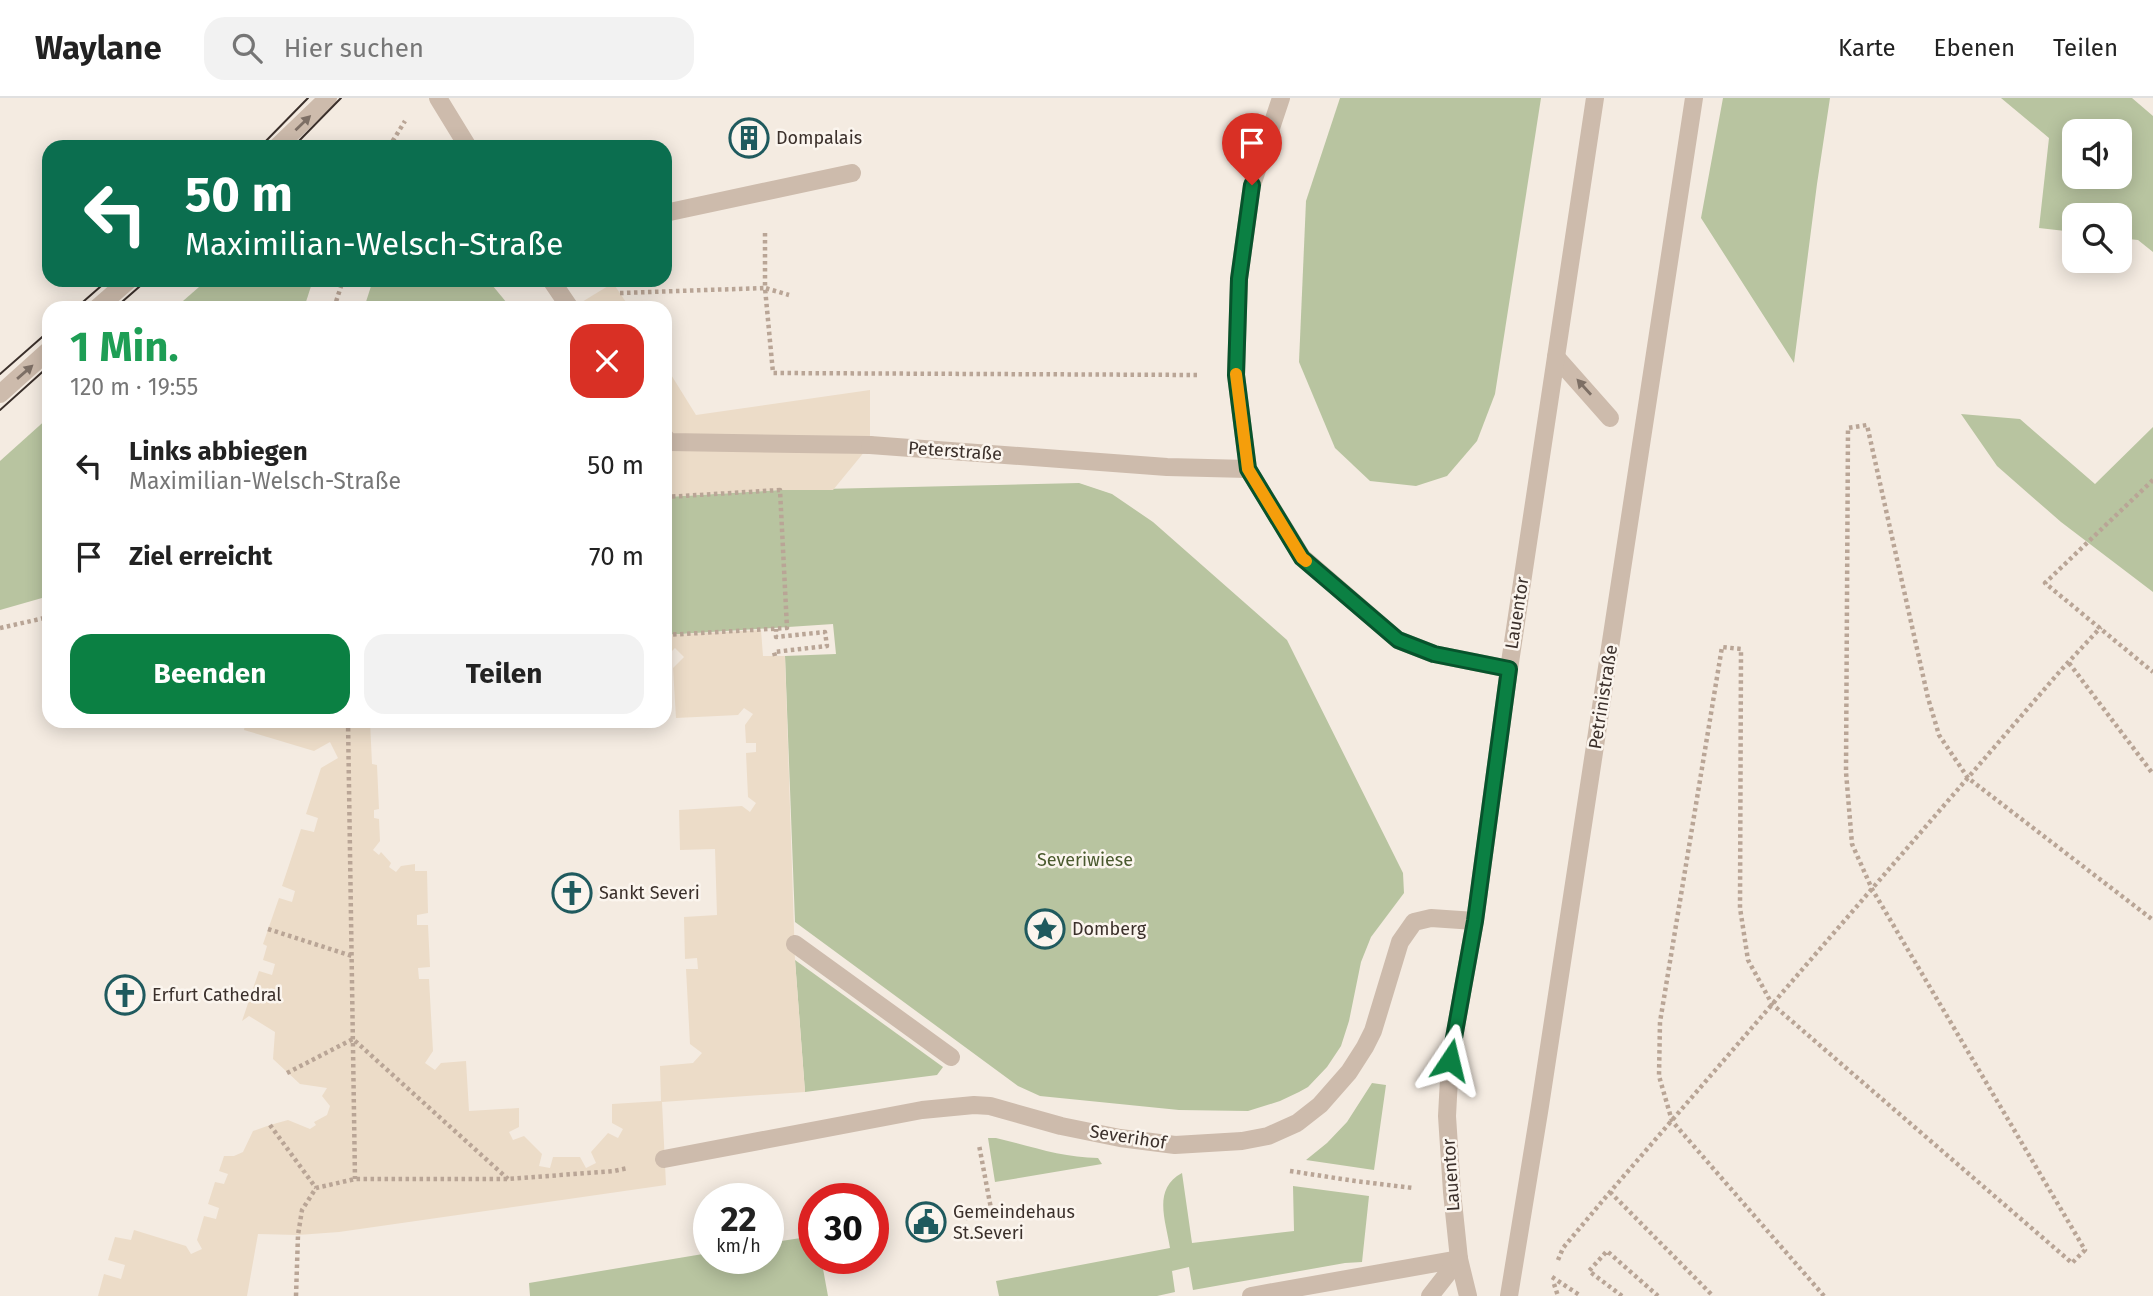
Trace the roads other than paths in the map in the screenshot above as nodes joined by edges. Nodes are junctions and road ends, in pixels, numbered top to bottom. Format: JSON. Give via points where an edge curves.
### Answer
{"nodes":[{"id":1,"x":328,"y":98,"type":"edge"},
{"id":2,"x":438,"y":98,"type":"edge"},
{"id":3,"x":1281,"y":98,"type":"edge"},
{"id":4,"x":1595,"y":98,"type":"edge"},
{"id":5,"x":1694,"y":98,"type":"edge"},
{"id":6,"x":284,"y":140,"type":"edge"},
{"id":7,"x":464,"y":140,"type":"edge"},
{"id":8,"x":852,"y":173,"type":"dead end"},
{"id":9,"x":672,"y":212,"type":"edge"},
{"id":10,"x":121,"y":287,"type":"edge"},
{"id":11,"x":105,"y":301,"type":"edge"},
{"id":12,"x":42,"y":357,"type":"edge"},
{"id":13,"x":1556,"y":357,"type":"junction"},
{"id":14,"x":0,"y":394,"type":"edge"},
{"id":15,"x":1610,"y":418,"type":"dead end"},
{"id":16,"x":672,"y":442,"type":"edge"},
{"id":17,"x":1248,"y":469,"type":"junction"},
{"id":18,"x":1509,"y":669,"type":"junction"},
{"id":19,"x":1475,"y":921,"type":"junction"},
{"id":20,"x":795,"y":944,"type":"dead end"},
{"id":21,"x":951,"y":1057,"type":"dead end"},
{"id":22,"x":664,"y":1159,"type":"road end"},
{"id":23,"x":1459,"y":1259,"type":"junction"},
{"id":24,"x":1251,"y":1296,"type":"edge"},
{"id":25,"x":1430,"y":1296,"type":"edge"},
{"id":26,"x":1468,"y":1296,"type":"edge"},
{"id":27,"x":1509,"y":1296,"type":"edge"}],
"edges":[{"from":6,"to":1,"type":"street","one_way":true},
{"from":2,"to":7,"type":"street"},
{"from":3,"to":17,"type":"street","via":[[1252,185],[1239,279],[1236,375]]},
{"from":4,"to":13,"type":"street","name":"Lauentor"},
{"from":5,"to":27,"type":"street","name":"Petrinistraße"},
{"from":8,"to":9,"type":"street"},
{"from":10,"to":11,"type":"street"},
{"from":14,"to":12,"type":"street","one_way":true},
{"from":15,"to":13,"type":"street","one_way":true},
{"from":13,"to":18,"type":"street","name":"Lauentor"},
{"from":16,"to":17,"type":"street","name":"Peterstraße","via":[[870,445]]},
{"from":17,"to":18,"type":"street","via":[[1302,558],[1398,640],[1434,654]]},
{"from":18,"to":19,"type":"street","name":"Lauentor"},
{"from":19,"to":22,"type":"street","name":"Severihof","via":[[1431,918],[1414,922],[1399,942],[1373,1031],[1349,1072],[1320,1105],[1268,1136],[1175,1145],[1120,1138],[974,1105],[922,1110]]},
{"from":19,"to":23,"type":"street","name":"Lauentor","via":[[1450,1060],[1447,1116]]},
{"from":20,"to":21,"type":"street"},
{"from":23,"to":24,"type":"street"},
{"from":23,"to":25,"type":"street"},
{"from":23,"to":26,"type":"street","name":"Lauentor"}]}
